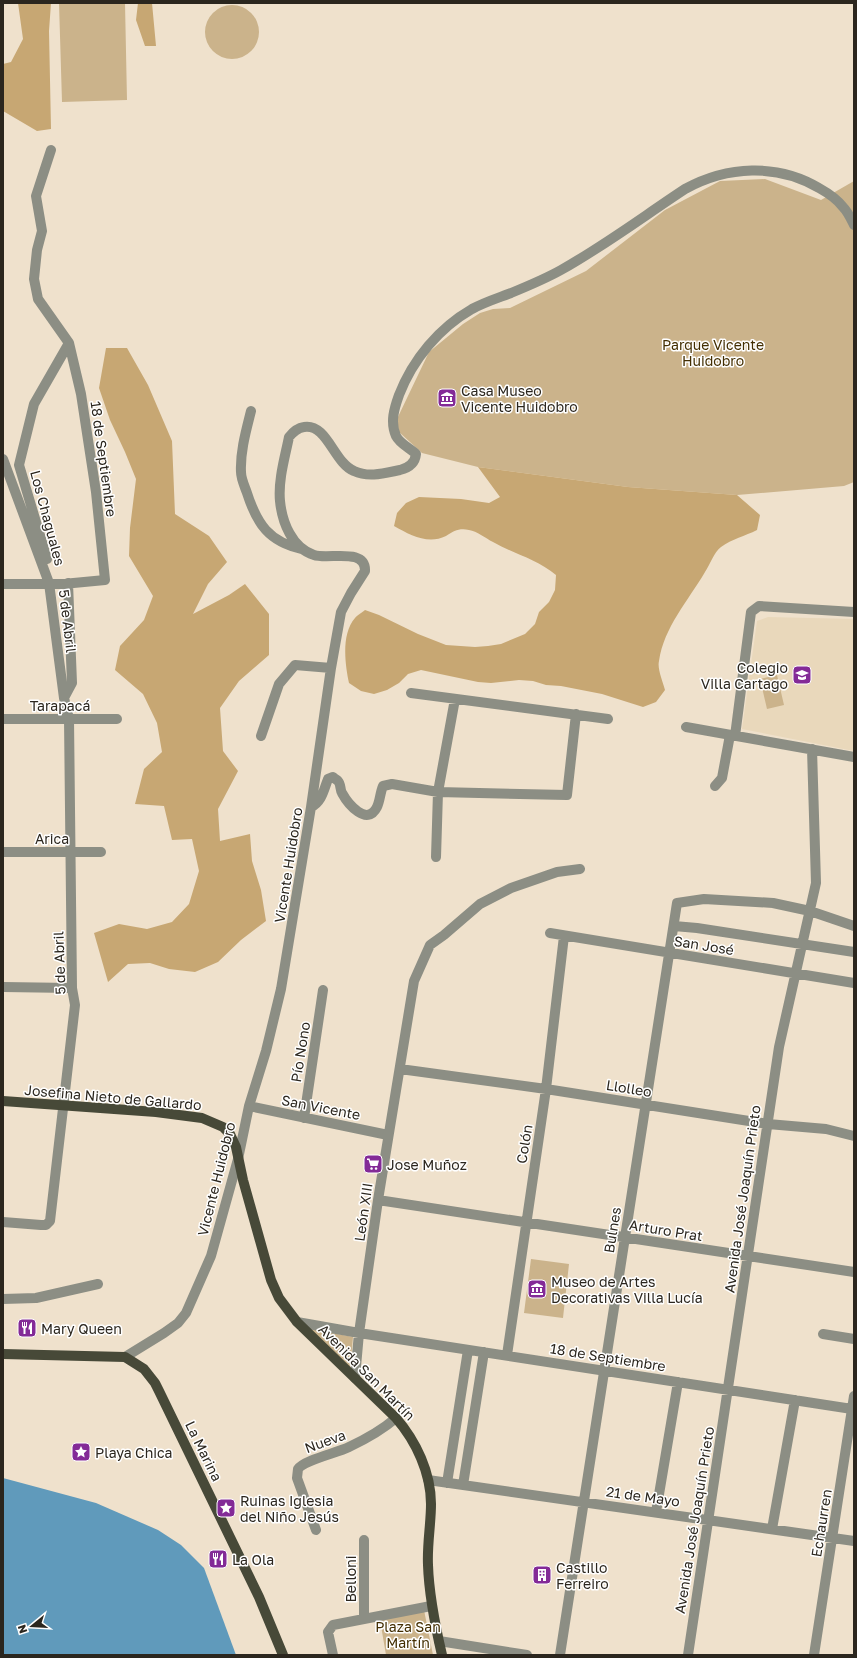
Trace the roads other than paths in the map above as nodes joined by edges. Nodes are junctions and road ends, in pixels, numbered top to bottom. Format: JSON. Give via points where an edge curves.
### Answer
{"nodes":[{"id":1,"x":51,"y":150,"type":"dead end"},
{"id":2,"x":854,"y":225,"type":"edge"},
{"id":3,"x":69,"y":343,"type":"junction"},
{"id":4,"x":251,"y":411,"type":"dead end"},
{"id":5,"x":3,"y":460,"type":"edge"},
{"id":6,"x":302,"y":549,"type":"junction"},
{"id":7,"x":49,"y":583,"type":"junction"},
{"id":8,"x":68,"y":583,"type":"junction"},
{"id":9,"x":3,"y":584,"type":"edge"},
{"id":10,"x":854,"y":612,"type":"edge"},
{"id":11,"x":331,"y":668,"type":"junction"},
{"id":12,"x":411,"y":693,"type":"dead end"},
{"id":13,"x":64,"y":698,"type":"junction"},
{"id":14,"x":455,"y":699,"type":"junction"},
{"id":15,"x":576,"y":714,"type":"junction"},
{"id":16,"x":3,"y":719,"type":"edge"},
{"id":17,"x":69,"y":719,"type":"junction"},
{"id":18,"x":117,"y":719,"type":"dead end"},
{"id":19,"x":608,"y":719,"type":"dead end"},
{"id":20,"x":686,"y":727,"type":"dead end"},
{"id":21,"x":732,"y":735,"type":"junction"},
{"id":22,"x":260,"y":736,"type":"dead end"},
{"id":23,"x":812,"y":749,"type":"junction"},
{"id":24,"x":854,"y":757,"type":"edge"},
{"id":25,"x":716,"y":786,"type":"dead end"},
{"id":26,"x":438,"y":792,"type":"junction"},
{"id":27,"x":311,"y":807,"type":"junction"},
{"id":28,"x":3,"y":852,"type":"edge"},
{"id":29,"x":70,"y":852,"type":"junction"},
{"id":30,"x":101,"y":852,"type":"dead end"},
{"id":31,"x":436,"y":857,"type":"dead end"},
{"id":32,"x":580,"y":869,"type":"dead end"},
{"id":33,"x":810,"y":911,"type":"junction"},
{"id":34,"x":674,"y":926,"type":"junction"},
{"id":35,"x":854,"y":926,"type":"edge"},
{"id":36,"x":550,"y":933,"type":"dead end"},
{"id":37,"x":564,"y":936,"type":"junction"},
{"id":38,"x":803,"y":944,"type":"junction"},
{"id":39,"x":854,"y":952,"type":"edge"},
{"id":40,"x":670,"y":953,"type":"junction"},
{"id":41,"x":795,"y":973,"type":"junction"},
{"id":42,"x":854,"y":982,"type":"edge"},
{"id":43,"x":3,"y":987,"type":"edge"},
{"id":44,"x":72,"y":988,"type":"junction"},
{"id":45,"x":323,"y":990,"type":"dead end"},
{"id":46,"x":400,"y":1069,"type":"junction"},
{"id":47,"x":546,"y":1089,"type":"junction"},
{"id":48,"x":3,"y":1101,"type":"edge"},
{"id":49,"x":646,"y":1105,"type":"junction"},
{"id":50,"x":64,"y":1106,"type":"junction"},
{"id":51,"x":249,"y":1106,"type":"junction"},
{"id":52,"x":304,"y":1118,"type":"junction"},
{"id":53,"x":219,"y":1124,"type":"joint"},
{"id":54,"x":768,"y":1124,"type":"junction"},
{"id":55,"x":853,"y":1133,"type":"edge"},
{"id":56,"x":388,"y":1135,"type":"junction"},
{"id":57,"x":238,"y":1159,"type":"junction"},
{"id":58,"x":378,"y":1200,"type":"junction"},
{"id":59,"x":3,"y":1222,"type":"edge"},
{"id":60,"x":526,"y":1223,"type":"junction"},
{"id":61,"x":625,"y":1238,"type":"junction"},
{"id":62,"x":748,"y":1257,"type":"junction"},
{"id":63,"x":854,"y":1272,"type":"edge"},
{"id":64,"x":98,"y":1284,"type":"dead end"},
{"id":65,"x":3,"y":1299,"type":"edge"},
{"id":66,"x":296,"y":1322,"type":"junction"},
{"id":67,"x":360,"y":1333,"type":"junction"},
{"id":68,"x":823,"y":1334,"type":"dead end"},
{"id":69,"x":854,"y":1339,"type":"edge"},
{"id":70,"x":468,"y":1350,"type":"junction"},
{"id":71,"x":484,"y":1352,"type":"junction"},
{"id":72,"x":3,"y":1354,"type":"edge"},
{"id":73,"x":507,"y":1355,"type":"junction"},
{"id":74,"x":125,"y":1357,"type":"junction"},
{"id":75,"x":604,"y":1371,"type":"junction"},
{"id":76,"x":355,"y":1378,"type":"junction"},
{"id":77,"x":678,"y":1382,"type":"junction"},
{"id":78,"x":728,"y":1390,"type":"junction"},
{"id":79,"x":854,"y":1396,"type":"edge"},
{"id":80,"x":795,"y":1400,"type":"junction"},
{"id":81,"x":852,"y":1415,"type":"edge"},
{"id":82,"x":396,"y":1418,"type":"junction"},
{"id":83,"x":428,"y":1480,"type":"junction"},
{"id":84,"x":447,"y":1483,"type":"junction"},
{"id":85,"x":463,"y":1485,"type":"junction"},
{"id":86,"x":582,"y":1502,"type":"junction"},
{"id":87,"x":656,"y":1512,"type":"junction"},
{"id":88,"x":708,"y":1520,"type":"junction"},
{"id":89,"x":772,"y":1529,"type":"junction"},
{"id":90,"x":316,"y":1530,"type":"dead end"},
{"id":91,"x":833,"y":1538,"type":"junction"},
{"id":92,"x":364,"y":1540,"type":"dead end"},
{"id":93,"x":854,"y":1541,"type":"edge"},
{"id":94,"x":432,"y":1606,"type":"junction"},
{"id":95,"x":364,"y":1618,"type":"junction"},
{"id":96,"x":439,"y":1641,"type":"junction"},
{"id":97,"x":283,"y":1655,"type":"edge"},
{"id":98,"x":332,"y":1655,"type":"edge"},
{"id":99,"x":442,"y":1655,"type":"edge"},
{"id":100,"x":527,"y":1655,"type":"edge"},
{"id":101,"x":560,"y":1655,"type":"edge"},
{"id":102,"x":688,"y":1655,"type":"edge"},
{"id":103,"x":814,"y":1655,"type":"edge"}],
"edges":[{"from":1,"to":3,"type":"street","via":[[36,196],[42,231],[34,279],[38,299]]},
{"from":2,"to":6,"type":"street","via":[[844,208],[814,185],[791,176],[766,171],[724,174],[685,189],[560,270],[463,315],[441,332],[415,364],[395,407],[393,421],[399,442],[416,454],[410,466],[375,474],[354,472],[342,462],[322,433],[315,428],[298,429],[289,437],[280,499],[282,515],[289,532]]},
{"from":3,"to":7,"type":"street","name":"Los Chaguales","via":[[34,404],[19,465],[49,566]]},
{"from":3,"to":8,"type":"street","name":"18 de Septiembre","via":[[82,394],[105,580]]},
{"from":4,"to":6,"type":"street","via":[[245,434],[241,473],[253,511],[261,525],[273,537],[287,545]]},
{"from":5,"to":7,"type":"street","name":"5 de Abril"},
{"from":6,"to":11,"type":"street","name":"Vicente Huidobro","via":[[320,556],[356,557],[362,560],[365,567],[341,612]]},
{"from":7,"to":8,"type":"street"},
{"from":7,"to":9,"type":"street"},
{"from":7,"to":13,"type":"street","name":"5 de Abril"},
{"from":8,"to":13,"type":"street","name":"5 de Abril","via":[[72,683]]},
{"from":10,"to":21,"type":"street","via":[[759,606],[751,612]]},
{"from":11,"to":22,"type":"street","via":[[295,665],[279,684]]},
{"from":11,"to":27,"type":"street","name":"Vicente Huidobro"},
{"from":12,"to":14,"type":"street"},
{"from":13,"to":17,"type":"street","name":"5 de Abril"},
{"from":14,"to":15,"type":"street"},
{"from":14,"to":26,"type":"street"},
{"from":15,"to":19,"type":"street"},
{"from":15,"to":26,"type":"street","via":[[567,795]]},
{"from":16,"to":17,"type":"street","name":"Tarapacá"},
{"from":17,"to":18,"type":"street","name":"Tarapacá"},
{"from":17,"to":29,"type":"street","name":"5 de Abril"},
{"from":20,"to":21,"type":"street"},
{"from":21,"to":23,"type":"street"},
{"from":21,"to":25,"type":"street","via":[[722,778]]},
{"from":23,"to":24,"type":"street"},
{"from":23,"to":33,"type":"street","name":"Avenida José Joaquín Prieto","via":[[816,883]]},
{"from":26,"to":27,"type":"street","via":[[392,784],[383,786],[376,808],[367,815],[359,813],[351,806],[341,792],[339,782],[333,777],[328,779],[317,805]]},
{"from":26,"to":31,"type":"street"},
{"from":27,"to":51,"type":"street","name":"Vicente Huidobro","via":[[281,990]]},
{"from":28,"to":29,"type":"street","name":"Arica"},
{"from":29,"to":30,"type":"street","name":"Arica"},
{"from":29,"to":44,"type":"street","name":"5 de Abril"},
{"from":32,"to":46,"type":"street","name":"León XIII","via":[[557,872],[511,888],[480,904],[430,945],[414,981]]},
{"from":33,"to":34,"type":"street","name":"Bulnes","via":[[773,903],[704,899],[677,903]]},
{"from":33,"to":35,"type":"street"},
{"from":33,"to":38,"type":"street","name":"Avenida José Joaquín Prieto"},
{"from":34,"to":38,"type":"street"},
{"from":34,"to":40,"type":"street","name":"Bulnes"},
{"from":36,"to":37,"type":"street","name":"San José"},
{"from":37,"to":40,"type":"street","name":"San José"},
{"from":37,"to":47,"type":"street","name":"Colón"},
{"from":38,"to":39,"type":"street"},
{"from":38,"to":41,"type":"street","name":"Avenida José Joaquín Prieto"},
{"from":40,"to":41,"type":"street","name":"San José"},
{"from":40,"to":49,"type":"street","name":"Bulnes"},
{"from":41,"to":42,"type":"street","name":"San José"},
{"from":41,"to":54,"type":"street","name":"Avenida José Joaquín Prieto","via":[[779,1047]]},
{"from":43,"to":44,"type":"street"},
{"from":44,"to":50,"type":"street","name":"5 de Abril","via":[[75,1005]]},
{"from":45,"to":52,"type":"street","name":"Pío Nono"},
{"from":46,"to":47,"type":"street","name":"Llolleo"},
{"from":46,"to":56,"type":"street","name":"León XIII"},
{"from":47,"to":49,"type":"street","name":"Llolleo"},
{"from":47,"to":60,"type":"street","name":"Colón"},
{"from":48,"to":50,"type":"main road","name":"Josefina Nieto de Gallardo"},
{"from":49,"to":54,"type":"street","name":"Llolleo"},
{"from":49,"to":61,"type":"street","name":"Bulnes"},
{"from":50,"to":53,"type":"main road","name":"Josefina Nieto de Gallardo","via":[[156,1112],[202,1118]]},
{"from":50,"to":59,"type":"street","name":"5 de Abril","via":[[50,1221],[46,1225]]},
{"from":51,"to":52,"type":"street","name":"San Vicente"},
{"from":51,"to":57,"type":"street","name":"Vicente Huidobro"},
{"from":52,"to":56,"type":"street","name":"San Vicente"},
{"from":53,"to":57,"type":"main road","name":"Avenida San Martín","via":[[234,1140]]},
{"from":54,"to":55,"type":"street","name":"Llolleo"},
{"from":54,"to":62,"type":"street","name":"Avenida José Joaquín Prieto"},
{"from":56,"to":58,"type":"street","name":"León XIII"},
{"from":57,"to":66,"type":"main road","name":"Avenida San Martín","via":[[273,1285]]},
{"from":57,"to":74,"type":"street","name":"Vicente Huidobro","via":[[211,1256],[186,1313],[178,1323]]},
{"from":58,"to":60,"type":"street","name":"Arturo Prat"},
{"from":58,"to":67,"type":"street","name":"León XIII"},
{"from":60,"to":61,"type":"street","name":"Arturo Prat"},
{"from":60,"to":73,"type":"street","name":"Colón"},
{"from":61,"to":62,"type":"street","name":"Arturo Prat"},
{"from":61,"to":75,"type":"street","name":"Bulnes"},
{"from":62,"to":63,"type":"street","name":"Arturo Prat"},
{"from":62,"to":78,"type":"street","name":"Avenida José Joaquín Prieto"},
{"from":64,"to":65,"type":"street","via":[[36,1298]]},
{"from":66,"to":67,"type":"street","name":"18 de Septiembre"},
{"from":66,"to":76,"type":"main road","name":"Avenida San Martín"},
{"from":67,"to":70,"type":"street","name":"18 de Septiembre"},
{"from":67,"to":76,"type":"street","name":"León XIII"},
{"from":68,"to":69,"type":"street"},
{"from":70,"to":71,"type":"street","name":"18 de Septiembre"},
{"from":70,"to":84,"type":"street"},
{"from":71,"to":73,"type":"street","name":"18 de Septiembre"},
{"from":71,"to":85,"type":"street"},
{"from":72,"to":74,"type":"main road"},
{"from":73,"to":75,"type":"street","name":"18 de Septiembre"},
{"from":74,"to":97,"type":"main road","name":"La Marina","via":[[144,1369],[155,1383],[259,1597]]},
{"from":75,"to":77,"type":"street","name":"18 de Septiembre"},
{"from":75,"to":86,"type":"street","name":"Bulnes"},
{"from":76,"to":82,"type":"main road","name":"Avenida San Martín"},
{"from":77,"to":78,"type":"street","name":"18 de Septiembre"},
{"from":77,"to":87,"type":"street"},
{"from":78,"to":80,"type":"street","name":"18 de Septiembre"},
{"from":78,"to":88,"type":"street","name":"Avenida José Joaquín Prieto"},
{"from":79,"to":81,"type":"street","name":"Echaurren"},
{"from":80,"to":81,"type":"street","name":"18 de Septiembre"},
{"from":80,"to":89,"type":"street"},
{"from":81,"to":91,"type":"street","name":"Echaurren"},
{"from":82,"to":83,"type":"main road","name":"Avenida San Martín","via":[[414,1444]]},
{"from":82,"to":90,"type":"street","name":"Nueva","via":[[360,1442],[305,1462],[298,1468],[296,1478]]},
{"from":83,"to":84,"type":"street","name":"21 de Mayo"},
{"from":83,"to":94,"type":"main road","name":"Avenida San Martín","via":[[431,1505],[428,1564]]},
{"from":84,"to":85,"type":"street","name":"21 de Mayo"},
{"from":85,"to":86,"type":"street","name":"21 de Mayo"},
{"from":86,"to":87,"type":"street","name":"21 de Mayo"},
{"from":86,"to":101,"type":"street","name":"Bulnes"},
{"from":87,"to":88,"type":"street","name":"21 de Mayo"},
{"from":88,"to":89,"type":"street","name":"21 de Mayo"},
{"from":88,"to":102,"type":"street","name":"Avenida José Joaquín Prieto"},
{"from":89,"to":91,"type":"street","name":"21 de Mayo"},
{"from":91,"to":93,"type":"street","name":"21 de Mayo"},
{"from":91,"to":103,"type":"street","name":"Echaurren"},
{"from":92,"to":95,"type":"street","name":"Belloni"},
{"from":94,"to":95,"type":"street"},
{"from":94,"to":96,"type":"main road","name":"Avenida San Martín"},
{"from":95,"to":98,"type":"street","via":[[331,1626],[328,1635]]},
{"from":96,"to":99,"type":"main road","name":"Avenida San Martín"},
{"from":96,"to":100,"type":"street"}]}
